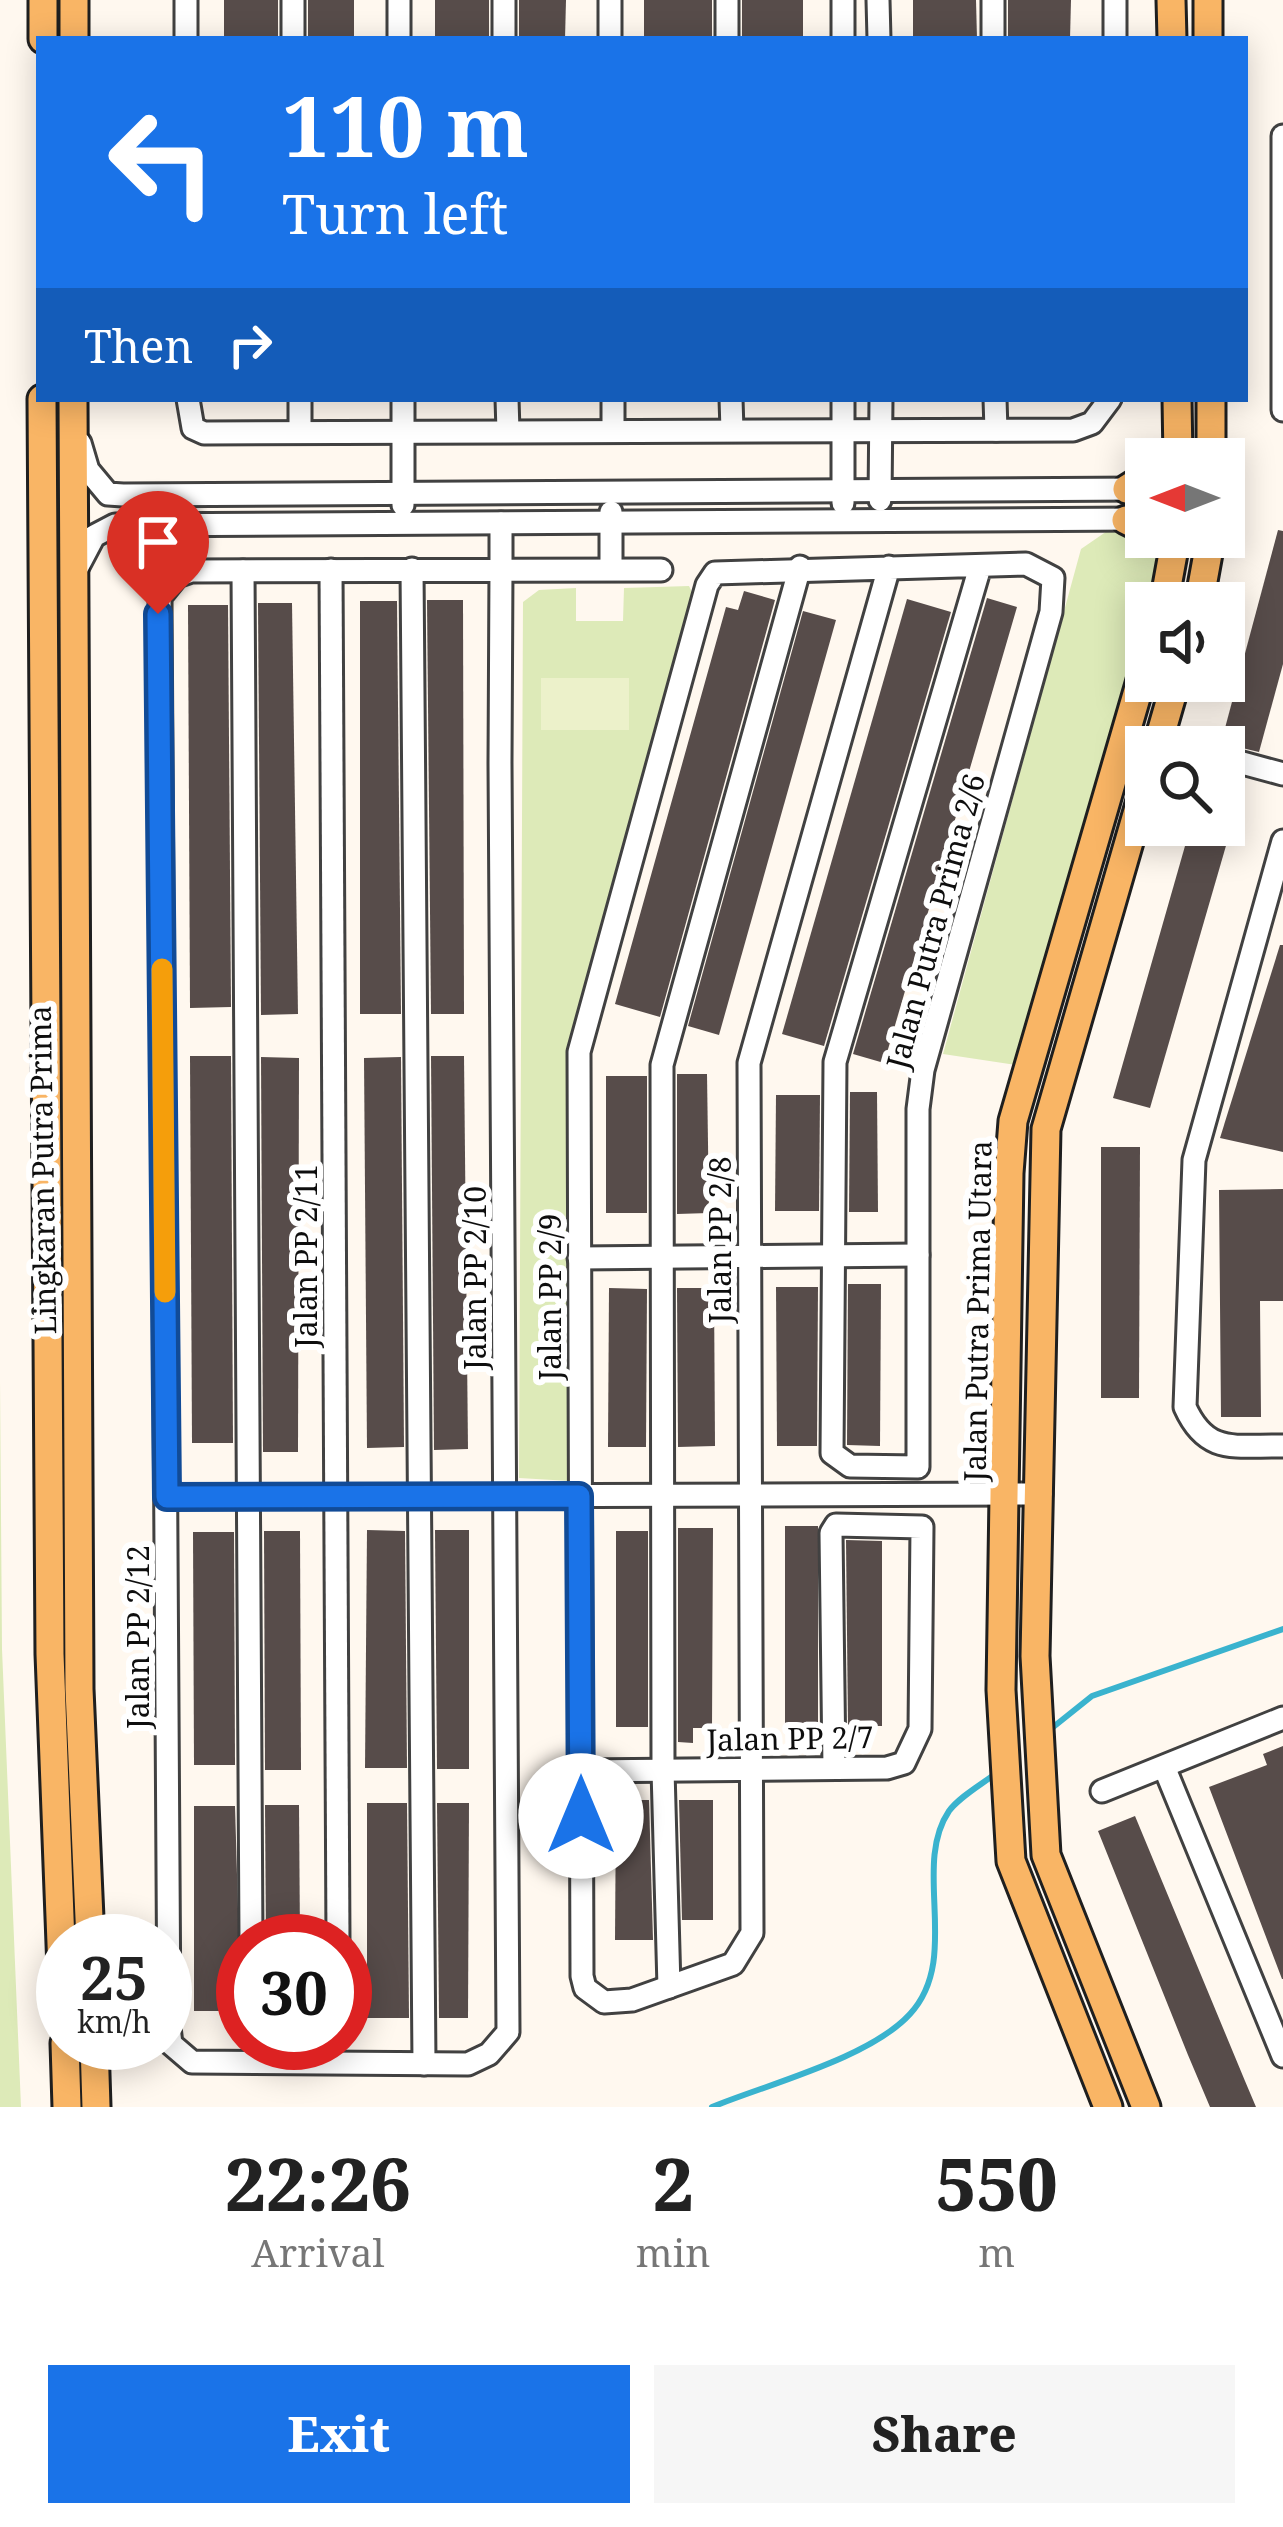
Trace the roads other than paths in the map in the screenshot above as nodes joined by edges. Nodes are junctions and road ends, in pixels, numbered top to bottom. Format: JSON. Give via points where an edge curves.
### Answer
{"nodes":[{"id":1,"x":43,"y":0,"type":"edge"},
{"id":2,"x":74,"y":0,"type":"edge"},
{"id":3,"x":186,"y":0,"type":"edge"},
{"id":4,"x":292,"y":0,"type":"edge"},
{"id":5,"x":399,"y":0,"type":"edge"},
{"id":6,"x":504,"y":0,"type":"edge"},
{"id":7,"x":610,"y":0,"type":"edge"},
{"id":8,"x":727,"y":0,"type":"edge"},
{"id":9,"x":843,"y":0,"type":"edge"},
{"id":10,"x":878,"y":0,"type":"edge"},
{"id":11,"x":993,"y":0,"type":"edge"},
{"id":12,"x":1115,"y":0,"type":"edge"},
{"id":13,"x":1171,"y":0,"type":"edge"},
{"id":14,"x":1208,"y":0,"type":"edge"},
{"id":15,"x":43,"y":36,"type":"edge"},
{"id":16,"x":74,"y":36,"type":"edge"},
{"id":17,"x":186,"y":36,"type":"edge"},
{"id":18,"x":293,"y":36,"type":"edge"},
{"id":19,"x":399,"y":36,"type":"edge"},
{"id":20,"x":504,"y":36,"type":"edge"},
{"id":21,"x":610,"y":36,"type":"edge"},
{"id":22,"x":727,"y":36,"type":"edge"},
{"id":23,"x":843,"y":36,"type":"edge"},
{"id":24,"x":879,"y":36,"type":"edge"},
{"id":25,"x":993,"y":36,"type":"edge"},
{"id":26,"x":1115,"y":36,"type":"edge"},
{"id":27,"x":1172,"y":36,"type":"edge"},
{"id":28,"x":1208,"y":36,"type":"edge"},
{"id":29,"x":1283,"y":136,"type":"edge"},
{"id":30,"x":42,"y":402,"type":"edge"},
{"id":31,"x":189,"y":402,"type":"edge"},
{"id":32,"x":300,"y":402,"type":"edge"},
{"id":33,"x":403,"y":402,"type":"edge"},
{"id":34,"x":507,"y":402,"type":"edge"},
{"id":35,"x":613,"y":402,"type":"edge"},
{"id":36,"x":731,"y":402,"type":"edge"},
{"id":37,"x":843,"y":402,"type":"edge"},
{"id":38,"x":880,"y":402,"type":"edge"},
{"id":39,"x":995,"y":402,"type":"edge"},
{"id":40,"x":1108,"y":402,"type":"edge"},
{"id":41,"x":1177,"y":402,"type":"edge"},
{"id":42,"x":1210,"y":402,"type":"edge"},
{"id":43,"x":73,"y":409,"type":"edge"},
{"id":44,"x":1283,"y":410,"type":"edge"},
{"id":45,"x":614,"y":430,"type":"junction"},
{"id":46,"x":731,"y":430,"type":"junction"},
{"id":47,"x":843,"y":430,"type":"junction"},
{"id":48,"x":881,"y":430,"type":"junction"},
{"id":49,"x":996,"y":430,"type":"junction"},
{"id":50,"x":403,"y":431,"type":"junction"},
{"id":51,"x":508,"y":431,"type":"junction"},
{"id":52,"x":300,"y":432,"type":"junction"},
{"id":53,"x":1174,"y":438,"type":"edge"},
{"id":54,"x":1211,"y":438,"type":"edge"},
{"id":55,"x":1125,"y":485,"type":"edge"},
{"id":56,"x":843,"y":491,"type":"junction"},
{"id":57,"x":880,"y":491,"type":"junction"},
{"id":58,"x":403,"y":494,"type":"junction"},
{"id":59,"x":611,"y":494,"type":"junction"},
{"id":60,"x":880,"y":521,"type":"junction"},
{"id":61,"x":843,"y":522,"type":"junction"},
{"id":62,"x":403,"y":523,"type":"junction"},
{"id":63,"x":501,"y":523,"type":"junction"},
{"id":64,"x":1125,"y":523,"type":"edge"},
{"id":65,"x":611,"y":524,"type":"junction"},
{"id":66,"x":1167,"y":558,"type":"edge"},
{"id":67,"x":1173,"y":558,"type":"edge"},
{"id":68,"x":1172,"y":566,"type":"junction"},
{"id":69,"x":800,"y":567,"type":"junction"},
{"id":70,"x":889,"y":567,"type":"junction"},
{"id":71,"x":980,"y":567,"type":"junction"},
{"id":72,"x":501,"y":568,"type":"junction"},
{"id":73,"x":412,"y":569,"type":"junction"},
{"id":74,"x":611,"y":569,"type":"junction"},
{"id":75,"x":331,"y":570,"type":"junction"},
{"id":76,"x":661,"y":570,"type":"dead end"},
{"id":77,"x":243,"y":571,"type":"junction"},
{"id":78,"x":72,"y":577,"type":"junction"},
{"id":79,"x":1168,"y":582,"type":"edge"},
{"id":80,"x":1135,"y":702,"type":"edge"},
{"id":81,"x":1245,"y":764,"type":"edge"},
{"id":82,"x":1283,"y":774,"type":"edge"},
{"id":83,"x":1283,"y":841,"type":"edge"},
{"id":84,"x":1128,"y":846,"type":"edge"},
{"id":85,"x":918,"y":1255,"type":"junction"},
{"id":86,"x":832,"y":1256,"type":"junction"},
{"id":87,"x":749,"y":1257,"type":"junction"},
{"id":88,"x":579,"y":1258,"type":"junction"},
{"id":89,"x":661,"y":1258,"type":"junction"},
{"id":90,"x":1283,"y":1446,"type":"edge"},
{"id":91,"x":1007,"y":1494,"type":"junction"},
{"id":92,"x":1041,"y":1494,"type":"junction"},
{"id":93,"x":661,"y":1495,"type":"junction"},
{"id":94,"x":751,"y":1495,"type":"junction"},
{"id":95,"x":336,"y":1496,"type":"junction"},
{"id":96,"x":420,"y":1496,"type":"junction"},
{"id":97,"x":505,"y":1496,"type":"junction"},
{"id":98,"x":579,"y":1496,"type":"junction"},
{"id":99,"x":167,"y":1497,"type":"junction"},
{"id":100,"x":252,"y":1497,"type":"junction"},
{"id":101,"x":1283,"y":1718,"type":"edge"},
{"id":102,"x":751,"y":1768,"type":"junction"},
{"id":103,"x":834,"y":1768,"type":"junction"},
{"id":104,"x":1165,"y":1769,"type":"junction"},
{"id":105,"x":663,"y":1770,"type":"junction"},
{"id":106,"x":581,"y":1771,"type":"junction"},
{"id":107,"x":1102,"y":1791,"type":"dead end"},
{"id":108,"x":61,"y":1914,"type":"edge"},
{"id":109,"x":89,"y":1914,"type":"edge"},
{"id":110,"x":251,"y":1914,"type":"edge"},
{"id":111,"x":338,"y":1914,"type":"edge"},
{"id":112,"x":669,"y":1987,"type":"junction"},
{"id":113,"x":1283,"y":2056,"type":"edge"},
{"id":114,"x":372,"y":2057,"type":"edge"},
{"id":115,"x":216,"y":2060,"type":"edge"},
{"id":116,"x":424,"y":2064,"type":"junction"},
{"id":117,"x":66,"y":2070,"type":"edge"},
{"id":118,"x":95,"y":2070,"type":"edge"},
{"id":119,"x":67,"y":2107,"type":"edge"},
{"id":120,"x":96,"y":2107,"type":"edge"},
{"id":121,"x":1108,"y":2107,"type":"edge"},
{"id":122,"x":1146,"y":2107,"type":"edge"}],
"edges":[{"from":1,"to":15,"type":"main road"},
{"from":2,"to":16,"type":"main road"},
{"from":3,"to":17,"type":"street"},
{"from":4,"to":18,"type":"street"},
{"from":5,"to":19,"type":"street"},
{"from":6,"to":20,"type":"street"},
{"from":7,"to":21,"type":"street"},
{"from":8,"to":22,"type":"street"},
{"from":9,"to":23,"type":"street"},
{"from":10,"to":24,"type":"street"},
{"from":11,"to":25,"type":"street"},
{"from":12,"to":26,"type":"street"},
{"from":13,"to":27,"type":"main road"},
{"from":14,"to":28,"type":"main road"},
{"from":29,"to":44,"type":"street"},
{"from":30,"to":108,"type":"main road","name":"Lingkaran Putra Prima","via":[[47,1464]]},
{"from":31,"to":52,"type":"street","via":[[193,428],[204,433]]},
{"from":32,"to":52,"type":"street"},
{"from":33,"to":50,"type":"street"},
{"from":34,"to":51,"type":"street"},
{"from":35,"to":45,"type":"street"},
{"from":36,"to":46,"type":"street"},
{"from":37,"to":47,"type":"street"},
{"from":38,"to":48,"type":"street"},
{"from":39,"to":49,"type":"street"},
{"from":40,"to":49,"type":"street","via":[[1092,423],[1073,430]]},
{"from":41,"to":53,"type":"main road"},
{"from":42,"to":54,"type":"main road"},
{"from":43,"to":58,"type":"street","via":[[88,470],[108,494]]},
{"from":43,"to":78,"type":"main road","name":"Lingkaran Putra Prima"},
{"from":45,"to":46,"type":"street"},
{"from":45,"to":51,"type":"street"},
{"from":46,"to":47,"type":"street"},
{"from":47,"to":48,"type":"street"},
{"from":47,"to":56,"type":"street"},
{"from":48,"to":49,"type":"street"},
{"from":48,"to":57,"type":"street"},
{"from":50,"to":51,"type":"street"},
{"from":50,"to":52,"type":"street"},
{"from":50,"to":58,"type":"street"},
{"from":55,"to":57,"type":"street"},
{"from":56,"to":57,"type":"street"},
{"from":56,"to":59,"type":"street"},
{"from":56,"to":61,"type":"street"},
{"from":57,"to":60,"type":"street"},
{"from":58,"to":59,"type":"street"},
{"from":58,"to":62,"type":"street"},
{"from":59,"to":65,"type":"street"},
{"from":60,"to":61,"type":"street"},
{"from":60,"to":64,"type":"street"},
{"from":61,"to":65,"type":"street"},
{"from":62,"to":63,"type":"street"},
{"from":62,"to":78,"type":"street","via":[[115,525],[94,536]]},
{"from":63,"to":65,"type":"street"},
{"from":63,"to":72,"type":"street","name":"Jalan PP 2/10"},
{"from":65,"to":74,"type":"street"},
{"from":66,"to":68,"type":"main road"},
{"from":67,"to":68,"type":"main road"},
{"from":68,"to":79,"type":"main road"},
{"from":69,"to":70,"type":"street"},
{"from":69,"to":88,"type":"street","name":"Jalan PP 2/9","via":[[715,573],[582,1033]]},
{"from":69,"to":89,"type":"street","via":[[665,1045]]},
{"from":70,"to":71,"type":"street"},
{"from":70,"to":87,"type":"street","name":"Jalan PP 2/8","via":[[749,1063]]},
{"from":71,"to":85,"type":"street","name":"Jalan Putra Prima 2/6","via":[[1026,564],[1053,578],[1056,593],[923,1070]]},
{"from":71,"to":86,"type":"street","via":[[835,1062]]},
{"from":72,"to":73,"type":"street"},
{"from":72,"to":74,"type":"street"},
{"from":72,"to":97,"type":"street","name":"Jalan PP 2/10"},
{"from":73,"to":75,"type":"street"},
{"from":73,"to":96,"type":"street"},
{"from":74,"to":76,"type":"street"},
{"from":75,"to":77,"type":"street"},
{"from":75,"to":95,"type":"street","name":"Jalan PP 2/11"},
{"from":77,"to":99,"type":"street","name":"Jalan PP 2/12","via":[[177,576],[158,614]]},
{"from":77,"to":100,"type":"street"},
{"from":78,"to":109,"type":"main road","name":"Lingkaran Putra Prima","via":[[80,1689]]},
{"from":80,"to":91,"type":"main road","name":"Jalan Putra Prima Utara","via":[[1013,1121]]},
{"from":81,"to":82,"type":"street"},
{"from":83,"to":90,"type":"street","via":[[1194,1160],[1185,1407],[1214,1445]]},
{"from":84,"to":92,"type":"main road","via":[[1046,1129]]},
{"from":85,"to":86,"type":"street"},
{"from":85,"to":86,"type":"street","name":"Jalan Putra Prima 2/6","via":[[918,1468],[850,1466],[832,1453]]},
{"from":86,"to":87,"type":"street"},
{"from":87,"to":89,"type":"street"},
{"from":87,"to":94,"type":"street","name":"Jalan PP 2/8"},
{"from":88,"to":89,"type":"street"},
{"from":88,"to":98,"type":"street","name":"Jalan PP 2/9"},
{"from":89,"to":93,"type":"street"},
{"from":91,"to":92,"type":"street"},
{"from":91,"to":94,"type":"street"},
{"from":91,"to":121,"type":"main road","name":"Jalan Putra Prima Utara","via":[[1001,1690],[1016,1876]]},
{"from":92,"to":122,"type":"main road","via":[[1035,1656],[1046,1855]]},
{"from":93,"to":94,"type":"street"},
{"from":93,"to":98,"type":"street"},
{"from":93,"to":105,"type":"street"},
{"from":94,"to":102,"type":"street","name":"Jalan PP 2/8"},
{"from":95,"to":96,"type":"street"},
{"from":95,"to":100,"type":"street"},
{"from":95,"to":111,"type":"street","name":"Jalan PP 2/11"},
{"from":96,"to":97,"type":"street"},
{"from":96,"to":116,"type":"street"},
{"from":97,"to":98,"type":"street"},
{"from":97,"to":116,"type":"street","name":"Jalan PP 2/10","via":[[508,2032],[479,2060]]},
{"from":98,"to":106,"type":"street","name":"Jalan PP 2/9"},
{"from":99,"to":100,"type":"street"},
{"from":99,"to":115,"type":"street","name":"Jalan PP 2/12","via":[[169,2027],[177,2052]]},
{"from":100,"to":110,"type":"street"},
{"from":101,"to":104,"type":"street"},
{"from":102,"to":103,"type":"street","name":"Jalan PP 2/7"},
{"from":102,"to":105,"type":"street","name":"Jalan PP 2/7"},
{"from":102,"to":112,"type":"street","name":"Jalan PP 2/8","via":[[752,1933],[733,1964]]},
{"from":103,"to":103,"type":"street","name":"Jalan PP 2/7","via":[[887,1768],[916,1747],[922,1527],[836,1525],[831,1533]]},
{"from":104,"to":107,"type":"street"},
{"from":104,"to":113,"type":"street"},
{"from":105,"to":106,"type":"street","name":"Jalan PP 2/7"},
{"from":105,"to":112,"type":"street"},
{"from":106,"to":112,"type":"street","name":"Jalan PP 2/9","via":[[585,1988],[604,2002]]},
{"from":114,"to":116,"type":"street"},
{"from":117,"to":119,"type":"main road"},
{"from":118,"to":120,"type":"main road"}]}
